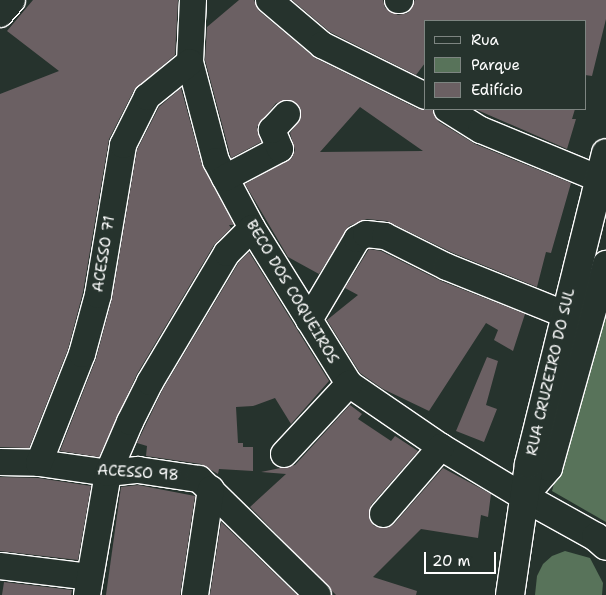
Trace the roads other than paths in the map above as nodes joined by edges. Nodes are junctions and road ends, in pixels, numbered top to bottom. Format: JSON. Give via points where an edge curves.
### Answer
{"nodes":[{"id":1,"x":12,"y":0,"type":"edge"},
{"id":2,"x":193,"y":0,"type":"edge"},
{"id":3,"x":269,"y":0,"type":"edge"},
{"id":4,"x":0,"y":14,"type":"edge"},
{"id":5,"x":190,"y":62,"type":"junction"},
{"id":6,"x":424,"y":96,"type":"edge"},
{"id":7,"x":449,"y":110,"type":"edge"},
{"id":8,"x":288,"y":114,"type":"dead end"},
{"id":9,"x":606,"y":153,"type":"edge"},
{"id":10,"x":225,"y":178,"type":"junction"},
{"id":11,"x":600,"y":179,"type":"junction"},
{"id":12,"x":252,"y":228,"type":"junction"},
{"id":13,"x":606,"y":264,"type":"edge"},
{"id":14,"x":564,"y":314,"type":"junction"},
{"id":15,"x":308,"y":320,"type":"junction"},
{"id":16,"x":349,"y":384,"type":"junction"},
{"id":17,"x":441,"y":447,"type":"junction"},
{"id":18,"x":284,"y":454,"type":"dead end"},
{"id":19,"x":0,"y":462,"type":"edge"},
{"id":20,"x":39,"y":463,"type":"junction"},
{"id":21,"x":108,"y":473,"type":"junction"},
{"id":22,"x":211,"y":489,"type":"junction"},
{"id":23,"x":524,"y":497,"type":"junction"},
{"id":24,"x":383,"y":514,"type":"dead end"},
{"id":25,"x":606,"y":546,"type":"edge"},
{"id":26,"x":0,"y":566,"type":"edge"},
{"id":27,"x":88,"y":586,"type":"edge"},
{"id":28,"x":309,"y":591,"type":"edge"},
{"id":29,"x":195,"y":595,"type":"edge"},
{"id":30,"x":510,"y":595,"type":"edge"}],
"edges":[{"from":1,"to":4,"type":"street"},
{"from":2,"to":5,"type":"street","name":"BECO DOS COQUEIROS"},
{"from":3,"to":6,"type":"street","via":[[322,45]]},
{"from":5,"to":10,"type":"street","name":"BECO DOS COQUEIROS","via":[[216,161]]},
{"from":5,"to":20,"type":"street","name":"ACESSO 71","via":[[147,97],[123,145],[98,295],[82,354]]},
{"from":7,"to":11,"type":"street","via":[[481,130]]},
{"from":8,"to":10,"type":"street","via":[[272,130],[280,149]]},
{"from":9,"to":11,"type":"main road","name":"RUA CRUZEIRO DO SUL"},
{"from":10,"to":12,"type":"street","name":"BECO DOS COQUEIROS"},
{"from":11,"to":14,"type":"main road","name":"RUA CRUZEIRO DO SUL"},
{"from":12,"to":15,"type":"street","name":"BECO DOS COQUEIROS"},
{"from":12,"to":21,"type":"street","via":[[227,253],[150,382]]},
{"from":13,"to":23,"type":"street","via":[[549,468]]},
{"from":14,"to":15,"type":"street","via":[[447,267],[385,236],[366,234],[357,238]]},
{"from":14,"to":23,"type":"main road","name":"RUA CRUZEIRO DO SUL"},
{"from":15,"to":16,"type":"street","name":"BECO DOS COQUEIROS"},
{"from":16,"to":17,"type":"street","name":"BECO DOS COQUEIROS"},
{"from":16,"to":18,"type":"street"},
{"from":17,"to":23,"type":"street","name":"BECO DOS COQUEIROS"},
{"from":17,"to":24,"type":"street"},
{"from":19,"to":20,"type":"street","name":"ACESSO 98"},
{"from":20,"to":21,"type":"street","name":"ACESSO 98"},
{"from":21,"to":22,"type":"street","name":"ACESSO 98","via":[[138,470],[180,475],[199,479]]},
{"from":21,"to":27,"type":"street"},
{"from":22,"to":28,"type":"street","name":"ACESSO 98"},
{"from":22,"to":29,"type":"street"},
{"from":23,"to":25,"type":"main road","via":[[596,537]]},
{"from":23,"to":30,"type":"main road","name":"RUA CRUZEIRO DO SUL"},
{"from":26,"to":27,"type":"street"}]}
